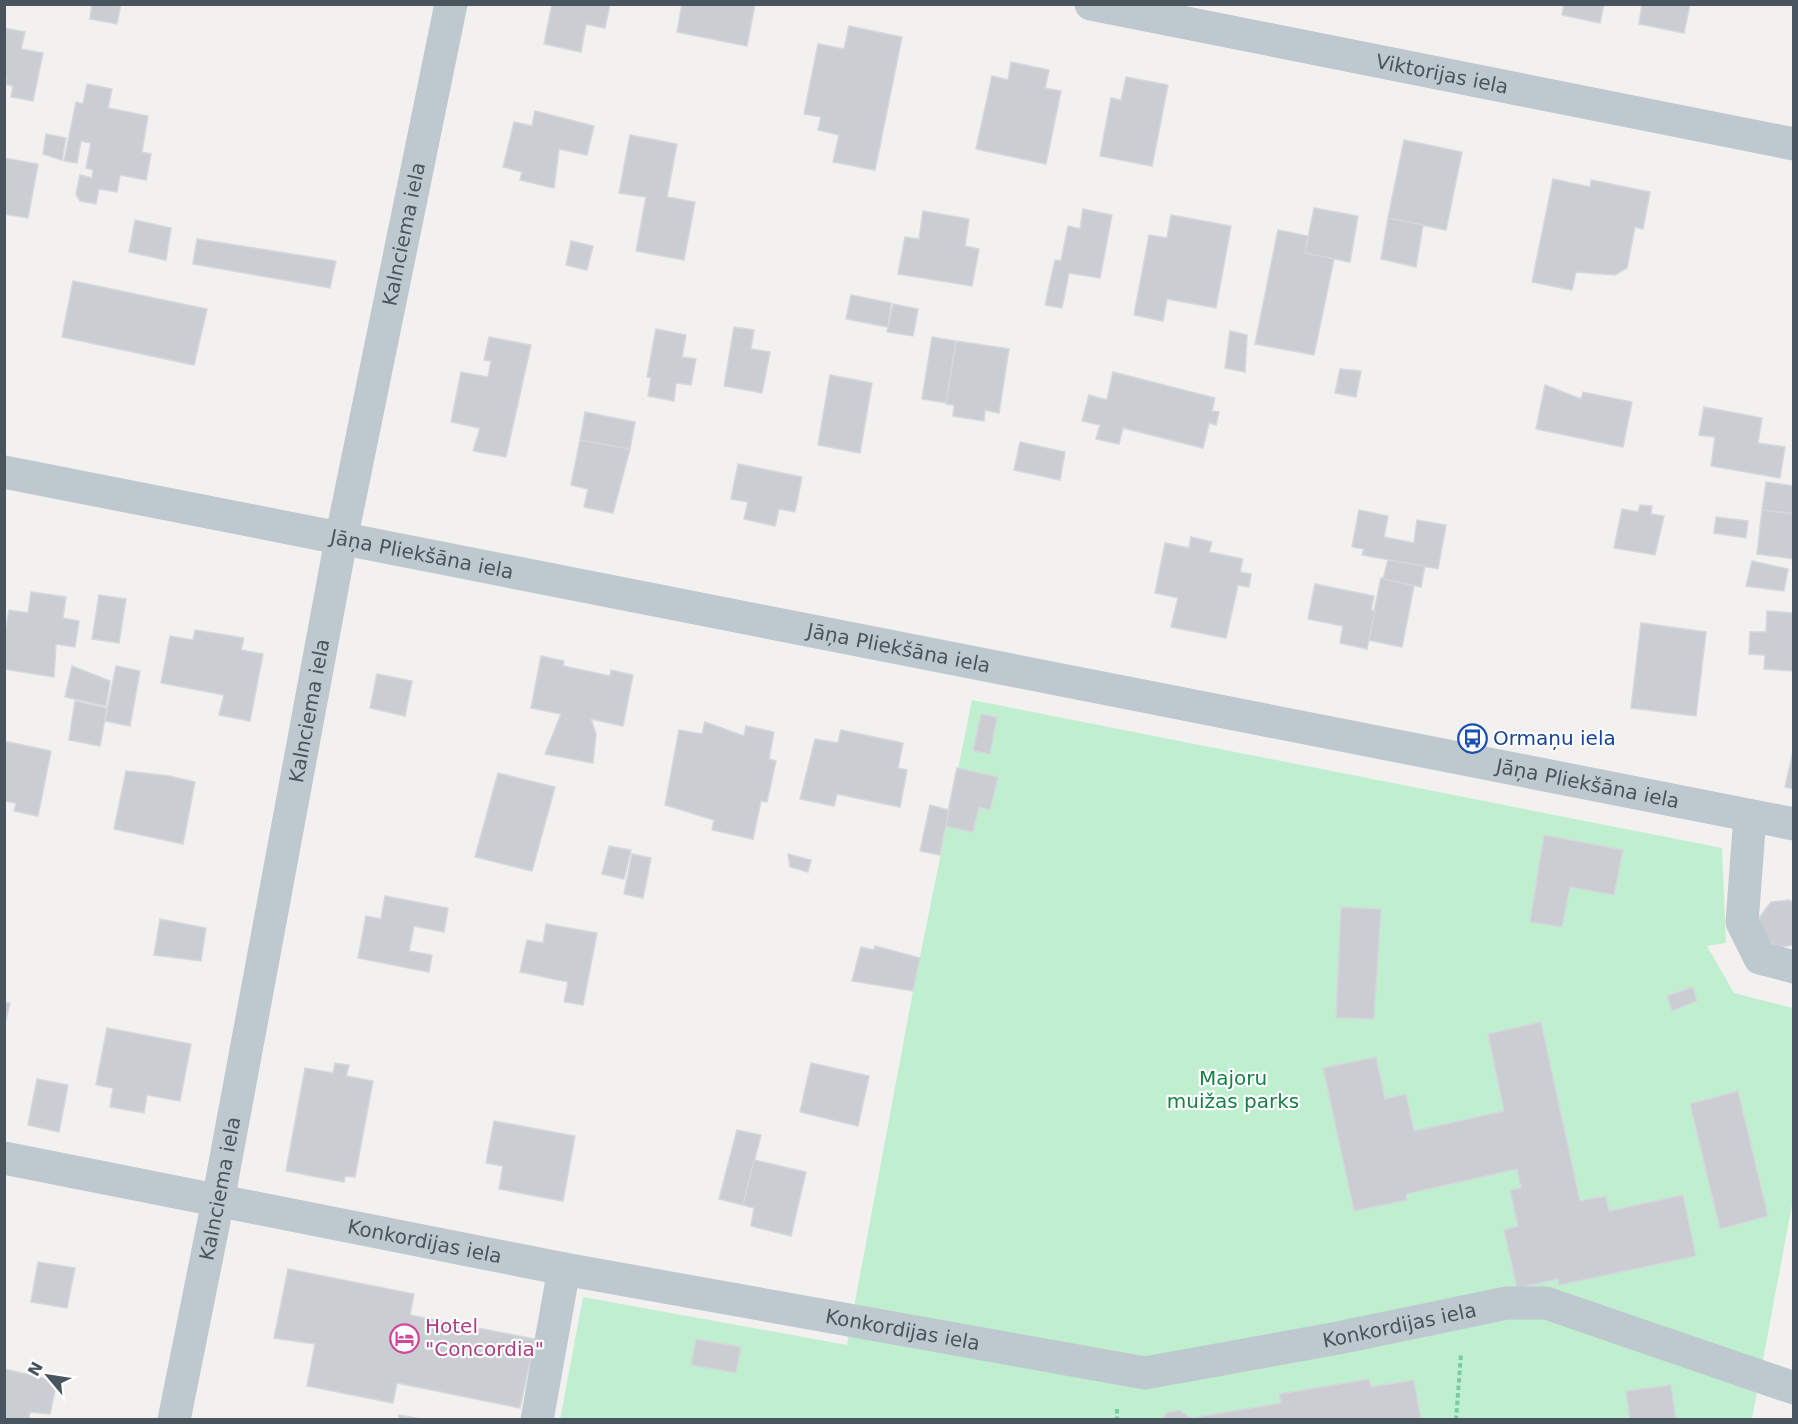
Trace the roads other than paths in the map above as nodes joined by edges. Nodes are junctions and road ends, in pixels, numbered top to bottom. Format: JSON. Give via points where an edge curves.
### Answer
{"nodes":[{"id":1,"x":451,"y":4,"type":"edge"},
{"id":2,"x":1091,"y":4,"type":"edge"},
{"id":3,"x":1794,"y":144,"type":"edge"},
{"id":4,"x":4,"y":472,"type":"edge"},
{"id":5,"x":341,"y":540,"type":"junction"},
{"id":6,"x":1750,"y":816,"type":"junction"},
{"id":7,"x":1794,"y":824,"type":"edge"},
{"id":8,"x":1794,"y":967,"type":"edge"},
{"id":9,"x":4,"y":1158,"type":"edge"},
{"id":10,"x":218,"y":1201,"type":"junction"},
{"id":11,"x":564,"y":1269,"type":"junction"},
{"id":12,"x":1794,"y":1388,"type":"edge"},
{"id":13,"x":174,"y":1419,"type":"edge"},
{"id":14,"x":537,"y":1419,"type":"edge"}],
"edges":[{"from":1,"to":5,"type":"street","name":"Kalnciema iela"},
{"from":2,"to":3,"type":"street","name":"Viktorijas iela"},
{"from":4,"to":5,"type":"street","name":"Jāņa Pliekšāna iela"},
{"from":5,"to":6,"type":"street","name":"Jāņa Pliekšāna iela"},
{"from":5,"to":10,"type":"street","name":"Kalnciema iela"},
{"from":6,"to":7,"type":"street","name":"Jāņa Pliekšāna iela"},
{"from":6,"to":8,"type":"street","via":[[1742,922],[1760,958]]},
{"from":9,"to":10,"type":"street","name":"Konkordijas iela"},
{"from":10,"to":11,"type":"street","name":"Konkordijas iela"},
{"from":10,"to":13,"type":"street","name":"Kalnciema iela"},
{"from":11,"to":12,"type":"street","name":"Konkordijas iela","via":[[1145,1373],[1465,1310],[1507,1303],[1546,1303]]},
{"from":11,"to":14,"type":"street"}]}
